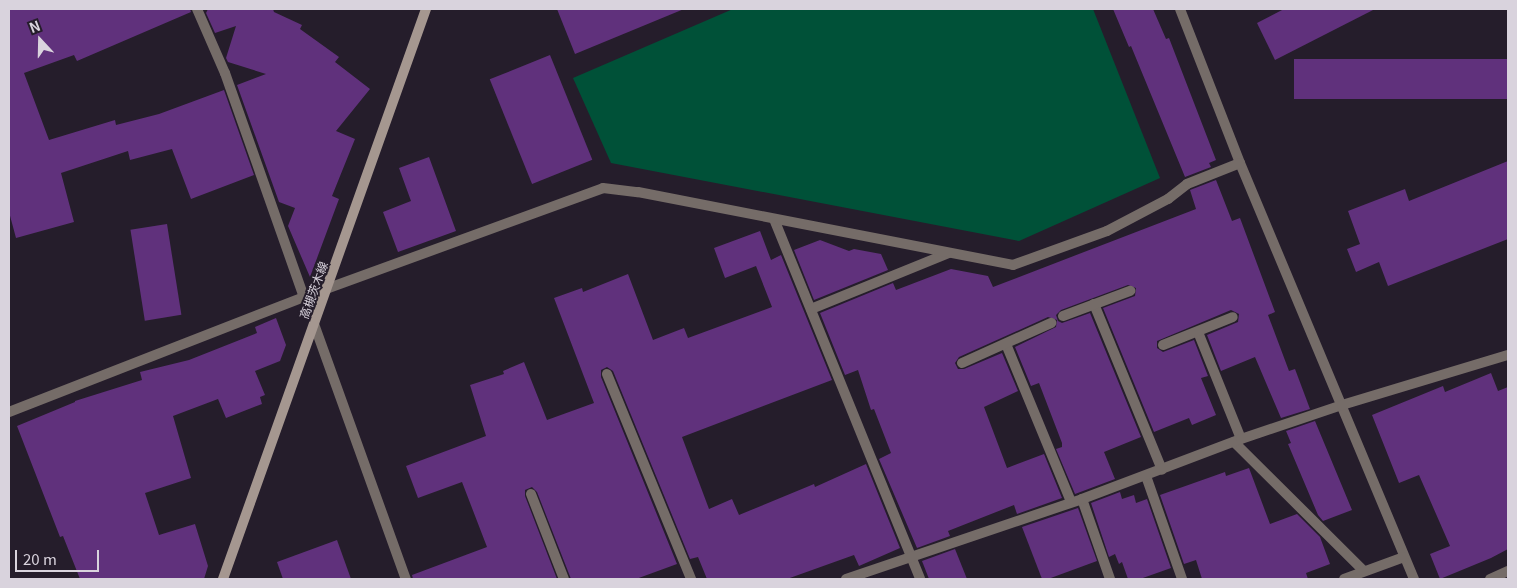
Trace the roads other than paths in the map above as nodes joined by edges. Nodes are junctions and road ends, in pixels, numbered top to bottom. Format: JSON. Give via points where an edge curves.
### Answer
{"nodes":[{"id":1,"x":197,"y":9,"type":"edge"},
{"id":2,"x":426,"y":9,"type":"edge"},
{"id":3,"x":1180,"y":9,"type":"edge"},
{"id":4,"x":1240,"y":163,"type":"junction"},
{"id":5,"x":774,"y":218,"type":"junction"},
{"id":6,"x":950,"y":253,"type":"junction"},
{"id":7,"x":326,"y":290,"type":"junction"},
{"id":8,"x":1130,"y":290,"type":"dead end"},
{"id":9,"x":304,"y":297,"type":"junction"},
{"id":10,"x":1094,"y":304,"type":"junction"},
{"id":11,"x":811,"y":309,"type":"junction"},
{"id":12,"x":1063,"y":316,"type":"dead end"},
{"id":13,"x":1234,"y":318,"type":"dead end"},
{"id":14,"x":1051,"y":323,"type":"dead end"},
{"id":15,"x":314,"y":324,"type":"junction"},
{"id":16,"x":1198,"y":332,"type":"junction"},
{"id":17,"x":1006,"y":344,"type":"junction"},
{"id":18,"x":1163,"y":345,"type":"dead end"},
{"id":19,"x":1508,"y":355,"type":"edge"},
{"id":20,"x":962,"y":363,"type":"dead end"},
{"id":21,"x":607,"y":374,"type":"dead end"},
{"id":22,"x":1342,"y":405,"type":"junction"},
{"id":23,"x":9,"y":412,"type":"edge"},
{"id":24,"x":1237,"y":440,"type":"junction"},
{"id":25,"x":1162,"y":470,"type":"junction"},
{"id":26,"x":1146,"y":476,"type":"junction"},
{"id":27,"x":531,"y":494,"type":"dead end"},
{"id":28,"x":1082,"y":498,"type":"junction"},
{"id":29,"x":1071,"y":502,"type":"junction"},
{"id":30,"x":1404,"y":557,"type":"junction"},
{"id":31,"x":911,"y":558,"type":"junction"},
{"id":32,"x":1508,"y":571,"type":"edge"},
{"id":33,"x":1364,"y":572,"type":"junction"},
{"id":34,"x":223,"y":579,"type":"edge"},
{"id":35,"x":406,"y":579,"type":"edge"},
{"id":36,"x":564,"y":579,"type":"edge"},
{"id":37,"x":691,"y":579,"type":"edge"},
{"id":38,"x":846,"y":579,"type":"edge"},
{"id":39,"x":920,"y":579,"type":"edge"},
{"id":40,"x":1110,"y":579,"type":"edge"},
{"id":41,"x":1182,"y":579,"type":"edge"},
{"id":42,"x":1344,"y":579,"type":"edge"},
{"id":43,"x":1414,"y":579,"type":"edge"},
{"id":44,"x":1490,"y":579,"type":"edge"}],
"edges":[{"from":1,"to":9,"type":"street","via":[[225,73]]},
{"from":2,"to":7,"type":"main road","name":"高槻茨木線"},
{"from":3,"to":4,"type":"street"},
{"from":4,"to":6,"type":"street","via":[[1187,184],[1168,199],[1106,231],[1025,262],[1013,265]]},
{"from":4,"to":22,"type":"street"},
{"from":5,"to":6,"type":"street"},
{"from":5,"to":7,"type":"street","via":[[604,188]]},
{"from":5,"to":11,"type":"street"},
{"from":6,"to":11,"type":"street"},
{"from":7,"to":9,"type":"street"},
{"from":7,"to":15,"type":"main road","name":"高槻茨木線"},
{"from":8,"to":10,"type":"street"},
{"from":9,"to":23,"type":"street"},
{"from":10,"to":12,"type":"street"},
{"from":10,"to":25,"type":"street"},
{"from":11,"to":31,"type":"street"},
{"from":13,"to":16,"type":"street"},
{"from":14,"to":17,"type":"street"},
{"from":15,"to":34,"type":"main road","name":"高槻茨木線"},
{"from":15,"to":35,"type":"street"},
{"from":16,"to":18,"type":"street"},
{"from":16,"to":24,"type":"street"},
{"from":17,"to":20,"type":"street"},
{"from":17,"to":29,"type":"street"},
{"from":19,"to":22,"type":"street"},
{"from":21,"to":37,"type":"street"},
{"from":22,"to":24,"type":"street"},
{"from":22,"to":30,"type":"street"},
{"from":24,"to":25,"type":"street"},
{"from":24,"to":33,"type":"street"},
{"from":25,"to":26,"type":"street"},
{"from":26,"to":28,"type":"street"},
{"from":26,"to":41,"type":"street"},
{"from":27,"to":36,"type":"street"},
{"from":28,"to":29,"type":"street"},
{"from":28,"to":40,"type":"street"},
{"from":29,"to":31,"type":"street"},
{"from":30,"to":33,"type":"street"},
{"from":30,"to":43,"type":"street"},
{"from":31,"to":38,"type":"street"},
{"from":31,"to":39,"type":"street"},
{"from":32,"to":44,"type":"street"},
{"from":33,"to":42,"type":"street"}]}
